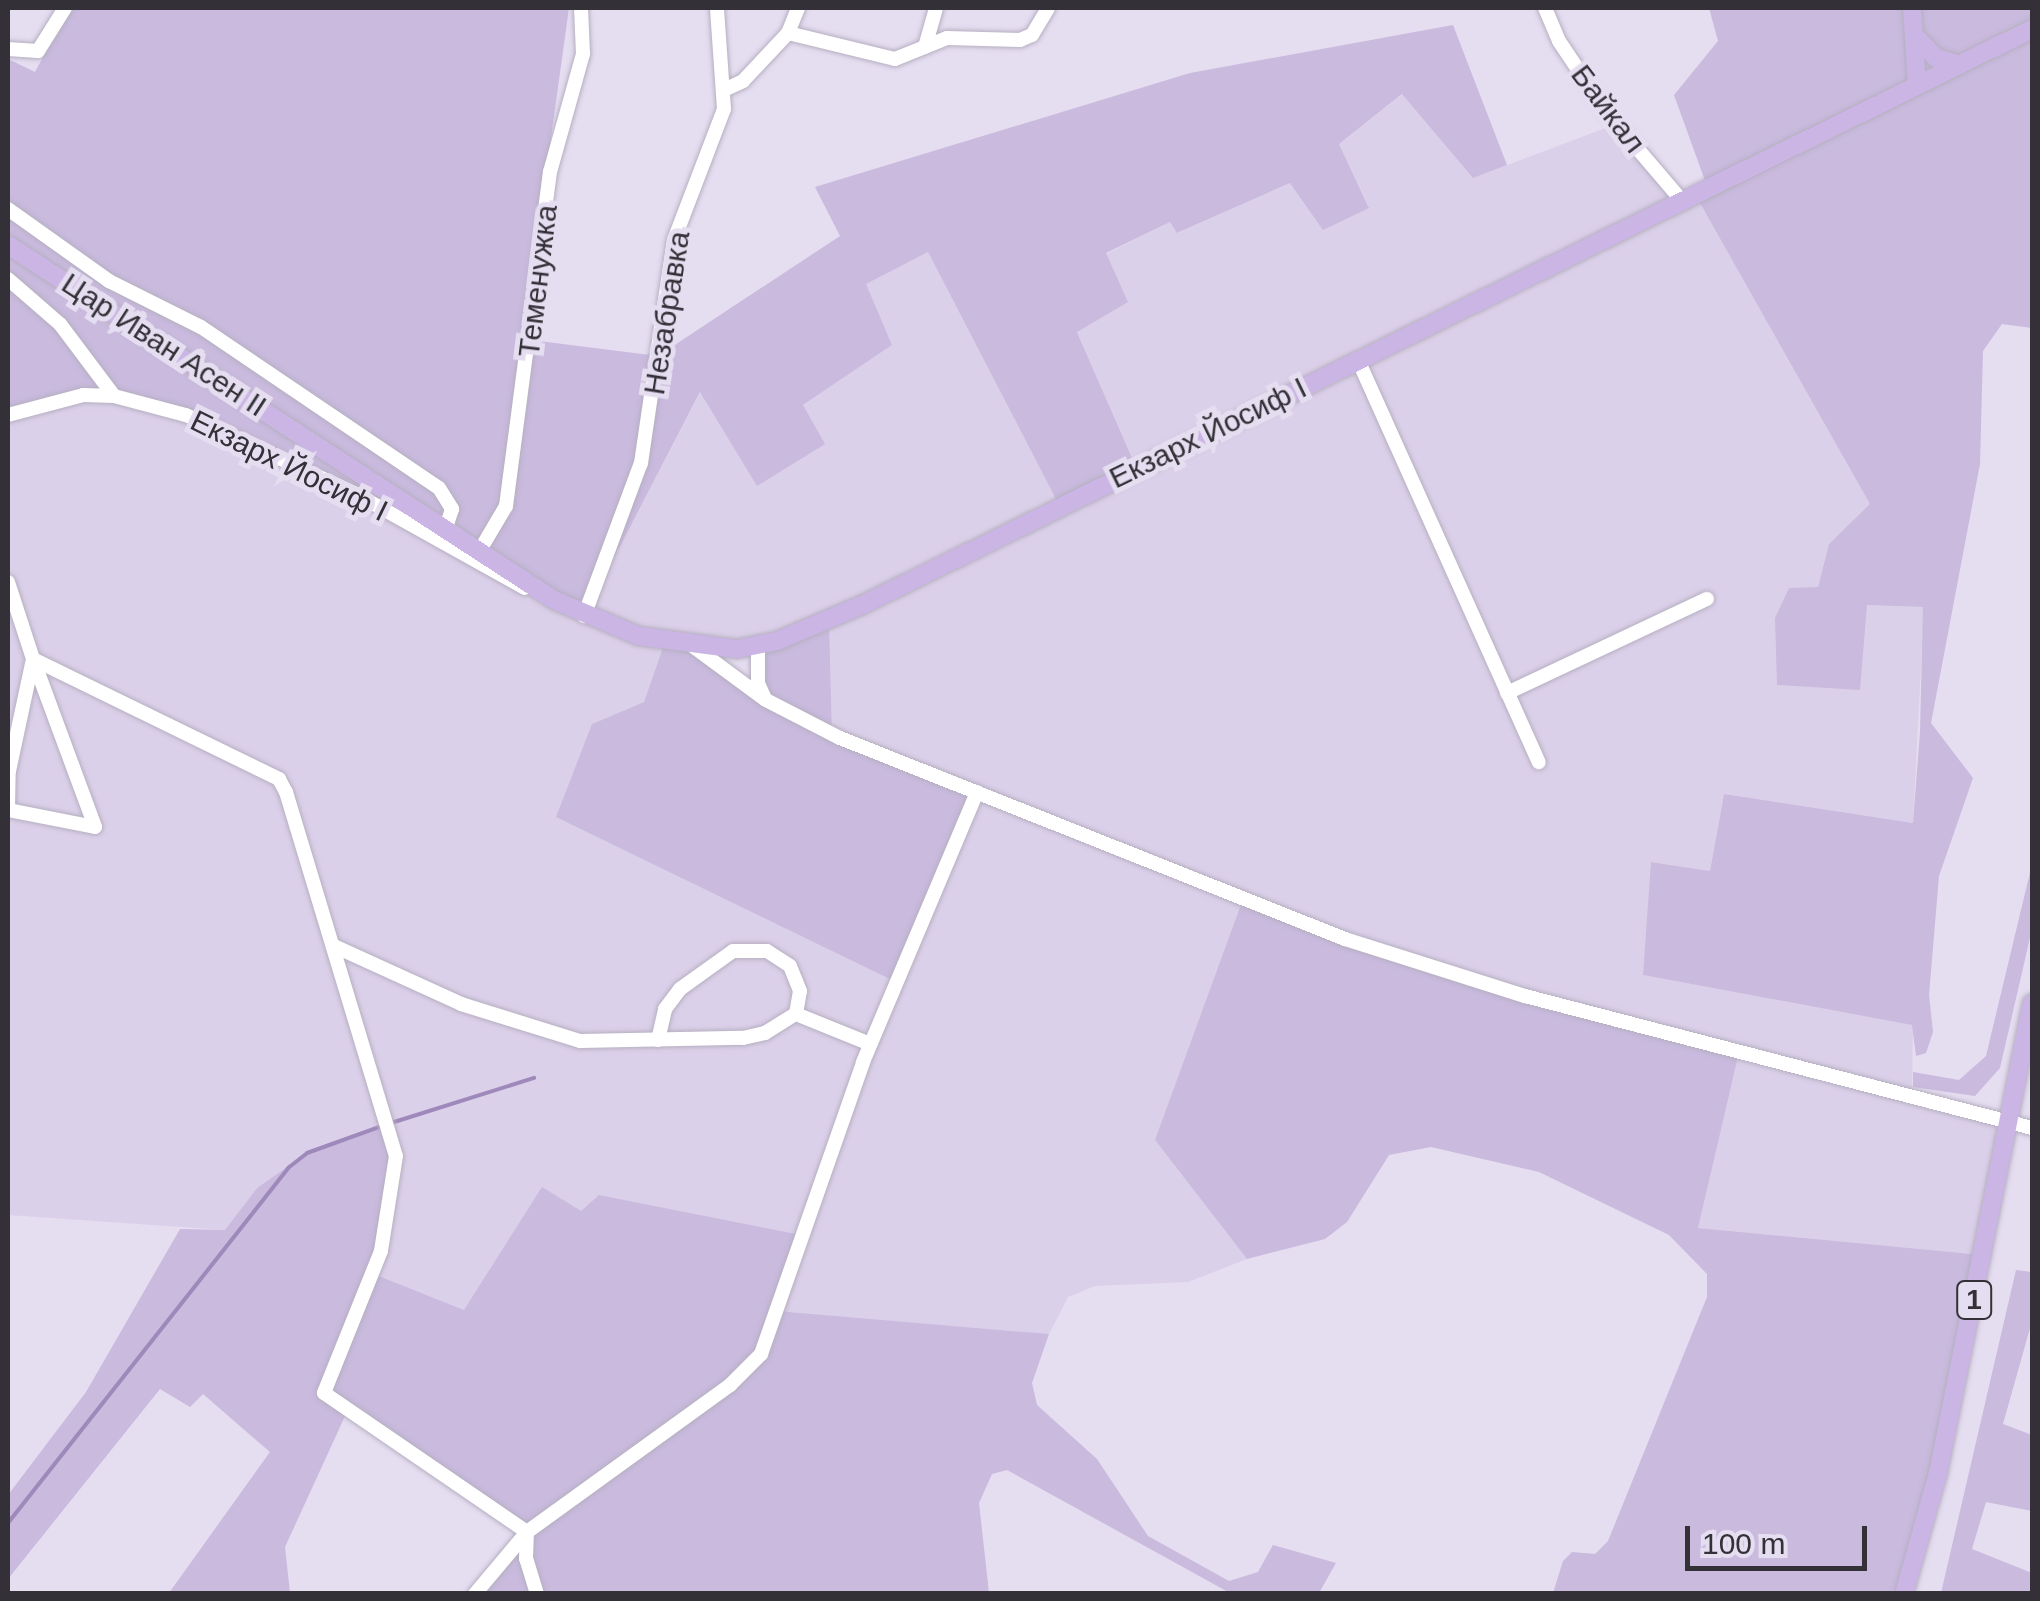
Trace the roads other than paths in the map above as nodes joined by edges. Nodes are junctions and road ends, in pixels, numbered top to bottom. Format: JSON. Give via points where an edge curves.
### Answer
{"nodes":[{"id":1,"x":65,"y":8,"type":"edge"},
{"id":2,"x":582,"y":8,"type":"edge"},
{"id":3,"x":717,"y":8,"type":"edge"},
{"id":4,"x":798,"y":8,"type":"edge"},
{"id":5,"x":936,"y":8,"type":"edge"},
{"id":6,"x":1048,"y":8,"type":"edge"},
{"id":7,"x":1545,"y":8,"type":"edge"},
{"id":8,"x":1912,"y":8,"type":"edge"},
{"id":9,"x":2032,"y":28,"type":"edge"},
{"id":10,"x":788,"y":33,"type":"junction"},
{"id":11,"x":1914,"y":36,"type":"junction"},
{"id":12,"x":925,"y":47,"type":"junction"},
{"id":13,"x":8,"y":49,"type":"edge"},
{"id":14,"x":1960,"y":65,"type":"junction"},
{"id":15,"x":1918,"y":86,"type":"junction"},
{"id":16,"x":724,"y":90,"type":"junction"},
{"id":17,"x":1683,"y":202,"type":"junction"},
{"id":18,"x":8,"y":209,"type":"edge"},
{"id":19,"x":8,"y":245,"type":"edge"},
{"id":20,"x":8,"y":279,"type":"edge"},
{"id":21,"x":1358,"y":360,"type":"junction"},
{"id":22,"x":114,"y":396,"type":"junction"},
{"id":23,"x":8,"y":414,"type":"edge"},
{"id":24,"x":315,"y":442,"type":"junction"},
{"id":25,"x":304,"y":468,"type":"junction"},
{"id":26,"x":446,"y":527,"type":"junction"},
{"id":27,"x":475,"y":547,"type":"junction"},
{"id":28,"x":8,"y":582,"type":"edge"},
{"id":29,"x":1706,"y":599,"type":"dead end"},
{"id":30,"x":554,"y":600,"type":"junction"},
{"id":31,"x":584,"y":616,"type":"junction"},
{"id":32,"x":758,"y":646,"type":"junction"},
{"id":33,"x":694,"y":647,"type":"junction"},
{"id":34,"x":33,"y":659,"type":"junction"},
{"id":35,"x":1507,"y":693,"type":"junction"},
{"id":36,"x":766,"y":700,"type":"junction"},
{"id":37,"x":1539,"y":762,"type":"dead end"},
{"id":38,"x":977,"y":792,"type":"junction"},
{"id":39,"x":334,"y":946,"type":"junction"},
{"id":40,"x":2032,"y":1003,"type":"edge"},
{"id":41,"x":796,"y":1014,"type":"junction"},
{"id":42,"x":658,"y":1040,"type":"junction"},
{"id":43,"x":870,"y":1044,"type":"junction"},
{"id":44,"x":2010,"y":1124,"type":"junction"},
{"id":45,"x":2032,"y":1128,"type":"edge"},
{"id":46,"x":527,"y":1532,"type":"junction"},
{"id":47,"x":476,"y":1594,"type":"edge"},
{"id":48,"x":537,"y":1594,"type":"edge"},
{"id":49,"x":1904,"y":1594,"type":"edge"}],
"edges":[{"from":1,"to":13,"type":"street","via":[[38,51]]},
{"from":2,"to":27,"type":"street","name":"Теменужка","via":[[583,54],[550,172],[506,506]]},
{"from":3,"to":16,"type":"street","name":"Незабравка"},
{"from":4,"to":10,"type":"street"},
{"from":5,"to":12,"type":"street"},
{"from":6,"to":12,"type":"street","via":[[1032,36],[1020,40],[947,38]]},
{"from":7,"to":17,"type":"street","name":"Байкал","via":[[1558,41],[1607,113]]},
{"from":8,"to":11,"type":"main road"},
{"from":9,"to":14,"type":"main road","name":"Екзарх Йосиф I"},
{"from":10,"to":12,"type":"street","via":[[895,59]]},
{"from":10,"to":16,"type":"street","via":[[742,81]]},
{"from":11,"to":14,"type":"main road","via":[[1936,58]]},
{"from":11,"to":15,"type":"main road"},
{"from":14,"to":15,"type":"main road","name":"Екзарх Йосиф I"},
{"from":15,"to":17,"type":"main road","name":"Екзарх Йосиф I"},
{"from":16,"to":31,"type":"street","name":"Незабравка","via":[[720,127],[697,170],[674,240],[641,463]]},
{"from":17,"to":21,"type":"main road","name":"Екзарх Йосиф I"},
{"from":18,"to":26,"type":"street","via":[[109,281],[201,327],[439,488],[452,509]]},
{"from":19,"to":24,"type":"main road","name":"Цар Иван Асен II"},
{"from":20,"to":22,"type":"street","via":[[60,324]]},
{"from":21,"to":32,"type":"main road","name":"Екзарх Йосиф I","via":[[846,612]]},
{"from":21,"to":35,"type":"street"},
{"from":22,"to":23,"type":"street","name":"Екзарх Йосиф I","via":[[83,396]]},
{"from":22,"to":25,"type":"street","name":"Екзарх Йосиф I","via":[[186,416]]},
{"from":24,"to":25,"type":"street"},
{"from":24,"to":26,"type":"main road","name":"Цар Иван Асен II"},
{"from":25,"to":30,"type":"street","name":"Екзарх Йосиф I"},
{"from":26,"to":27,"type":"main road","name":"Цар Иван Асен II"},
{"from":27,"to":30,"type":"main road","name":"Екзарх Йосиф I"},
{"from":28,"to":34,"type":"street"},
{"from":29,"to":35,"type":"street"},
{"from":30,"to":31,"type":"main road","name":"Екзарх Йосиф I"},
{"from":31,"to":33,"type":"main road","name":"Екзарх Йосиф I"},
{"from":32,"to":33,"type":"main road","name":"Екзарх Йосиф I"},
{"from":32,"to":36,"type":"street","via":[[758,684]]},
{"from":33,"to":36,"type":"street"},
{"from":34,"to":34,"type":"street","via":[[9,771],[8,810],[95,827]]},
{"from":34,"to":39,"type":"street","via":[[279,779]]},
{"from":35,"to":37,"type":"street"},
{"from":36,"to":38,"type":"street"},
{"from":38,"to":43,"type":"street"},
{"from":38,"to":44,"type":"street","via":[[1440,972]]},
{"from":39,"to":42,"type":"street","via":[[529,1028],[580,1041]]},
{"from":39,"to":46,"type":"street","via":[[392,1138],[396,1174],[382,1251],[324,1394]]},
{"from":40,"to":44,"type":"main road","number":"1"},
{"from":41,"to":42,"type":"street","via":[[765,1034]]},
{"from":41,"to":42,"type":"street","via":[[800,990],[790,966],[767,951],[733,950],[680,990],[665,1009]]},
{"from":41,"to":43,"type":"street"},
{"from":43,"to":46,"type":"street","via":[[761,1354],[730,1385]]},
{"from":44,"to":45,"type":"street"},
{"from":44,"to":49,"type":"main road","number":"1","via":[[1938,1473]]},
{"from":46,"to":47,"type":"street"},
{"from":46,"to":48,"type":"street","via":[[526,1559]]}]}
